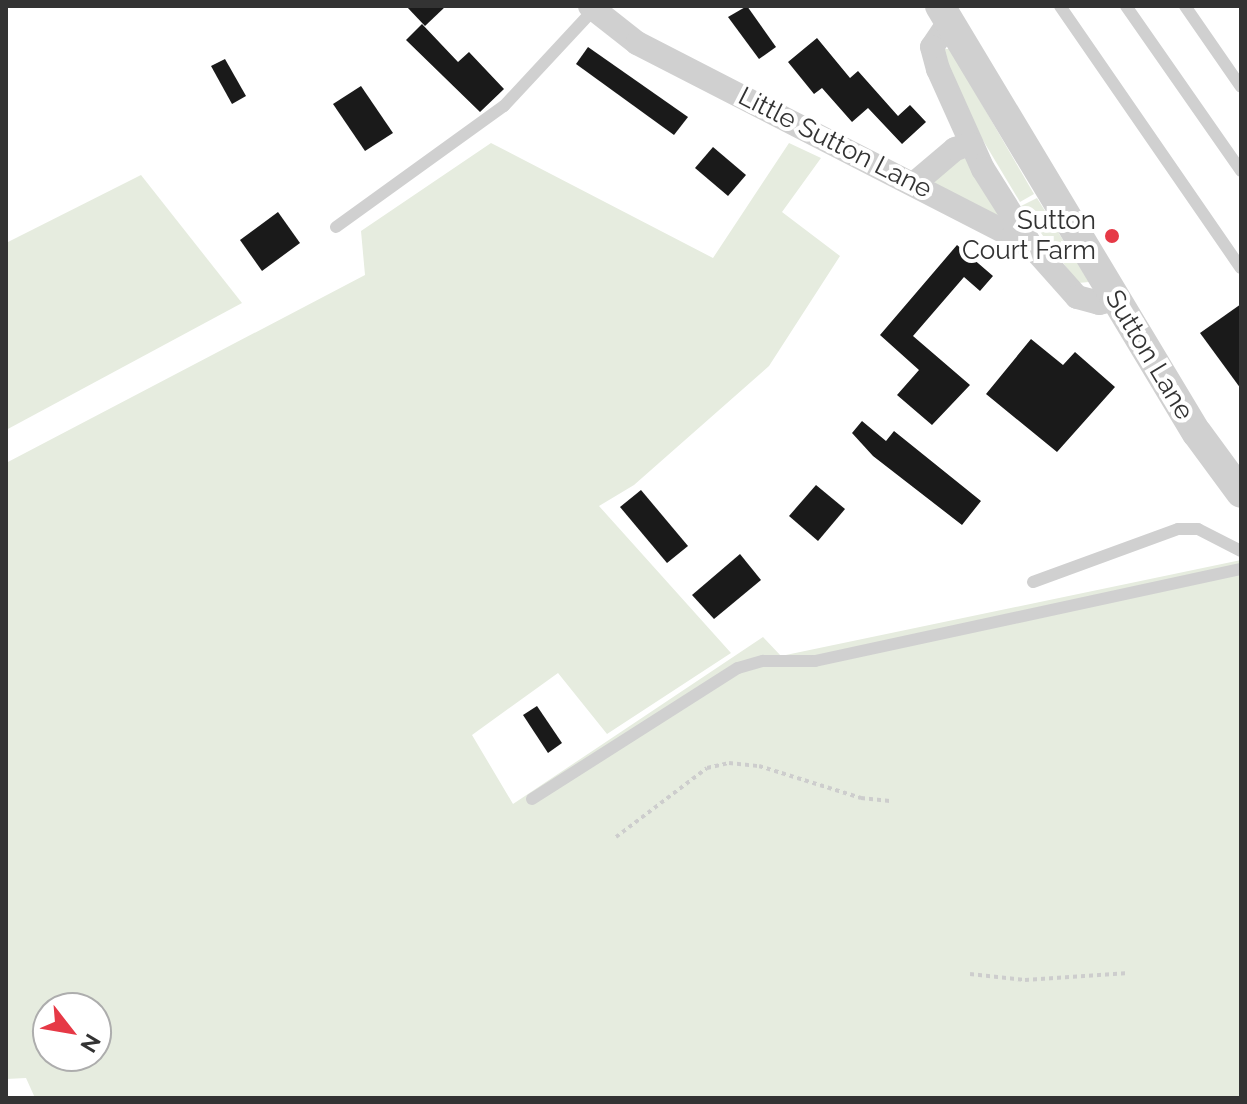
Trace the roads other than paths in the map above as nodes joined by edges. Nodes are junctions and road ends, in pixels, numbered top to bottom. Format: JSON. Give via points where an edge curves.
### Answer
{"nodes":[{"id":1,"x":1060,"y":6,"type":"edge"},
{"id":2,"x":1126,"y":6,"type":"edge"},
{"id":3,"x":1185,"y":6,"type":"edge"},
{"id":4,"x":592,"y":7,"type":"edge"},
{"id":5,"x":945,"y":14,"type":"edge"},
{"id":6,"x":1241,"y":87,"type":"edge"},
{"id":7,"x":971,"y":144,"type":"junction"},
{"id":8,"x":1241,"y":171,"type":"edge"},
{"id":9,"x":915,"y":183,"type":"junction"},
{"id":10,"x":336,"y":227,"type":"dead end"},
{"id":11,"x":1037,"y":252,"type":"junction"},
{"id":12,"x":1241,"y":268,"type":"edge"},
{"id":13,"x":1115,"y":299,"type":"junction"},
{"id":14,"x":1241,"y":493,"type":"edge"},
{"id":15,"x":1241,"y":551,"type":"edge"},
{"id":16,"x":1241,"y":569,"type":"edge"},
{"id":17,"x":1033,"y":582,"type":"dead end"},
{"id":18,"x":532,"y":799,"type":"dead end"}],
"edges":[{"from":1,"to":12,"type":"lane"},
{"from":2,"to":8,"type":"lane"},
{"from":3,"to":6,"type":"lane"},
{"from":4,"to":9,"type":"street","name":"Little Sutton Lane","via":[[637,43]]},
{"from":4,"to":10,"type":"lane","via":[[504,106]]},
{"from":5,"to":7,"type":"street","via":[[933,52]]},
{"from":5,"to":13,"type":"street","name":"Sutton Lane"},
{"from":7,"to":9,"type":"street","via":[[955,149]]},
{"from":7,"to":11,"type":"street"},
{"from":9,"to":11,"type":"street","name":"Little Sutton Lane"},
{"from":11,"to":13,"type":"street","name":"Little Sutton Lane","via":[[1077,297],[1099,303]]},
{"from":13,"to":14,"type":"street","name":"Sutton Lane","via":[[1197,433]]},
{"from":15,"to":17,"type":"lane","via":[[1198,529],[1178,529]]},
{"from":16,"to":18,"type":"lane","via":[[815,661],[763,661],[738,668]]}]}
